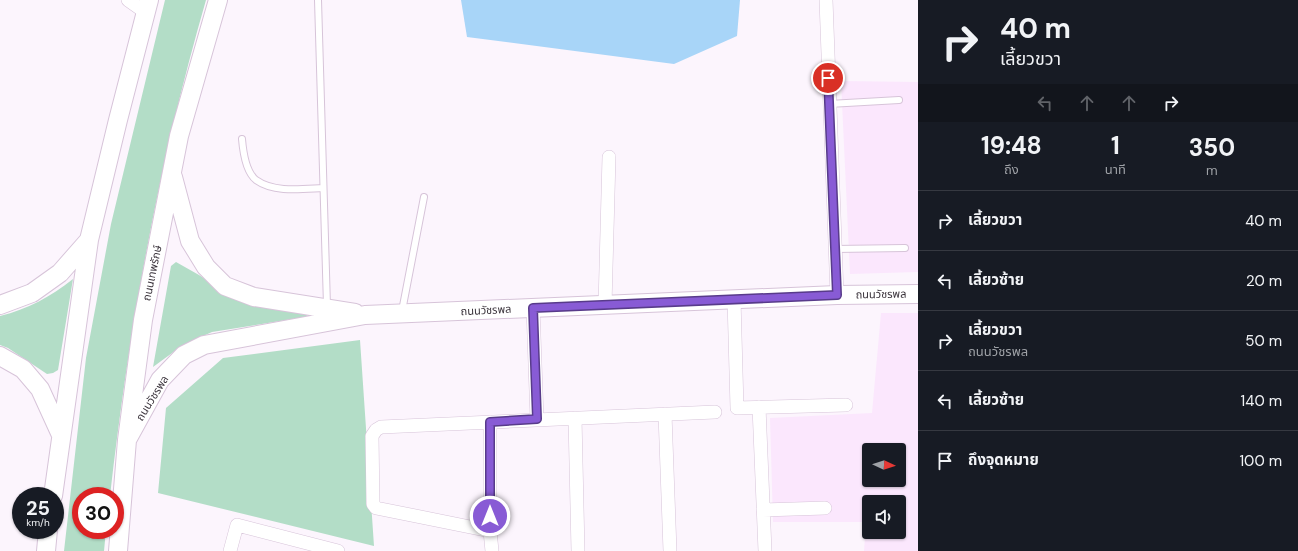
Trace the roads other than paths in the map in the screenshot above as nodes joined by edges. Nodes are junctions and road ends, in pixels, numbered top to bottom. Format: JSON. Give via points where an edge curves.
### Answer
{"nodes":[{"id":1,"x":128,"y":0,"type":"edge"},
{"id":2,"x":218,"y":0,"type":"edge"},
{"id":3,"x":318,"y":0,"type":"edge"},
{"id":4,"x":826,"y":0,"type":"edge"},
{"id":5,"x":147,"y":6,"type":"edge"},
{"id":6,"x":899,"y":100,"type":"dead end"},
{"id":7,"x":829,"y":104,"type":"junction"},
{"id":8,"x":242,"y":140,"type":"dead end"},
{"id":9,"x":609,"y":157,"type":"dead end"},
{"id":10,"x":172,"y":173,"type":"junction"},
{"id":11,"x":323,"y":188,"type":"junction"},
{"id":12,"x":424,"y":197,"type":"dead end"},
{"id":13,"x":89,"y":240,"type":"junction"},
{"id":14,"x":905,"y":248,"type":"dead end"},
{"id":15,"x":835,"y":249,"type":"junction"},
{"id":16,"x":918,"y":294,"type":"edge"},
{"id":17,"x":837,"y":295,"type":"junction"},
{"id":18,"x":734,"y":299,"type":"junction"},
{"id":19,"x":0,"y":305,"type":"edge"},
{"id":20,"x":605,"y":305,"type":"junction"},
{"id":21,"x":327,"y":308,"type":"junction"},
{"id":22,"x":533,"y":308,"type":"junction"},
{"id":23,"x":401,"y":314,"type":"junction"},
{"id":24,"x":365,"y":315,"type":"junction"},
{"id":25,"x":0,"y":356,"type":"edge"},
{"id":26,"x":846,"y":405,"type":"dead end"},
{"id":27,"x":759,"y":407,"type":"junction"},
{"id":28,"x":715,"y":412,"type":"dead end"},
{"id":29,"x":665,"y":414,"type":"junction"},
{"id":30,"x":575,"y":418,"type":"junction"},
{"id":31,"x":537,"y":419,"type":"junction"},
{"id":32,"x":490,"y":422,"type":"junction"},
{"id":33,"x":61,"y":435,"type":"junction"},
{"id":34,"x":127,"y":440,"type":"junction"},
{"id":35,"x":54,"y":487,"type":"edge"},
{"id":36,"x":825,"y":508,"type":"dead end"},
{"id":37,"x":763,"y":510,"type":"junction"},
{"id":38,"x":490,"y":531,"type":"junction"},
{"id":39,"x":47,"y":539,"type":"edge"},
{"id":40,"x":46,"y":551,"type":"edge"},
{"id":41,"x":118,"y":551,"type":"edge"},
{"id":42,"x":230,"y":551,"type":"edge"},
{"id":43,"x":338,"y":551,"type":"edge"},
{"id":44,"x":492,"y":551,"type":"edge"},
{"id":45,"x":578,"y":551,"type":"edge"},
{"id":46,"x":670,"y":551,"type":"edge"},
{"id":47,"x":765,"y":551,"type":"edge"}],
"edges":[{"from":1,"to":5,"type":"street"},
{"from":2,"to":10,"type":"street","name":"ถนนเทพรักษ์","via":[[179,136]]},
{"from":3,"to":11,"type":"lane"},
{"from":4,"to":7,"type":"street"},
{"from":5,"to":13,"type":"street"},
{"from":6,"to":7,"type":"lane"},
{"from":7,"to":15,"type":"street"},
{"from":8,"to":11,"type":"lane","via":[[245,160],[256,180],[281,190]]},
{"from":9,"to":20,"type":"street"},
{"from":10,"to":21,"type":"street","name":"ถนนวัชรพล","via":[[190,242],[206,267],[225,286],[254,297]]},
{"from":10,"to":34,"type":"street","name":"ถนนเทพรักษ์","via":[[143,320]]},
{"from":11,"to":21,"type":"lane"},
{"from":12,"to":23,"type":"lane"},
{"from":13,"to":19,"type":"street","via":[[60,273],[32,293]]},
{"from":13,"to":33,"type":"street"},
{"from":14,"to":15,"type":"lane"},
{"from":15,"to":17,"type":"street"},
{"from":16,"to":17,"type":"street","name":"ถนนวัชรพล"},
{"from":17,"to":18,"type":"street","name":"ถนนวัชรพล"},
{"from":18,"to":20,"type":"street","name":"ถนนวัชรพล"},
{"from":18,"to":27,"type":"street","via":[[737,408]]},
{"from":20,"to":22,"type":"street","name":"ถนนวัชรพล"},
{"from":21,"to":24,"type":"street","name":"ถนนวัชรพล"},
{"from":22,"to":23,"type":"street","name":"ถนนวัชรพล"},
{"from":22,"to":31,"type":"street"},
{"from":23,"to":24,"type":"street","name":"ถนนวัชรพล"},
{"from":24,"to":34,"type":"street","name":"ถนนวัชรพล","via":[[204,345],[184,355],[160,380]]},
{"from":25,"to":33,"type":"street","via":[[23,368],[40,389]]},
{"from":26,"to":27,"type":"street"},
{"from":27,"to":37,"type":"street"},
{"from":28,"to":29,"type":"street"},
{"from":29,"to":30,"type":"street"},
{"from":29,"to":46,"type":"street"},
{"from":30,"to":31,"type":"street"},
{"from":30,"to":45,"type":"street"},
{"from":31,"to":32,"type":"street"},
{"from":32,"to":38,"type":"street"},
{"from":32,"to":38,"type":"street","via":[[381,427],[372,436],[373,504],[376,508]]},
{"from":33,"to":35,"type":"street"},
{"from":34,"to":41,"type":"street","name":"ถนนเทพรักษ์"},
{"from":36,"to":37,"type":"street"},
{"from":37,"to":47,"type":"street"},
{"from":38,"to":44,"type":"street"},
{"from":39,"to":40,"type":"street"},
{"from":42,"to":43,"type":"street","via":[[237,525]]}]}
